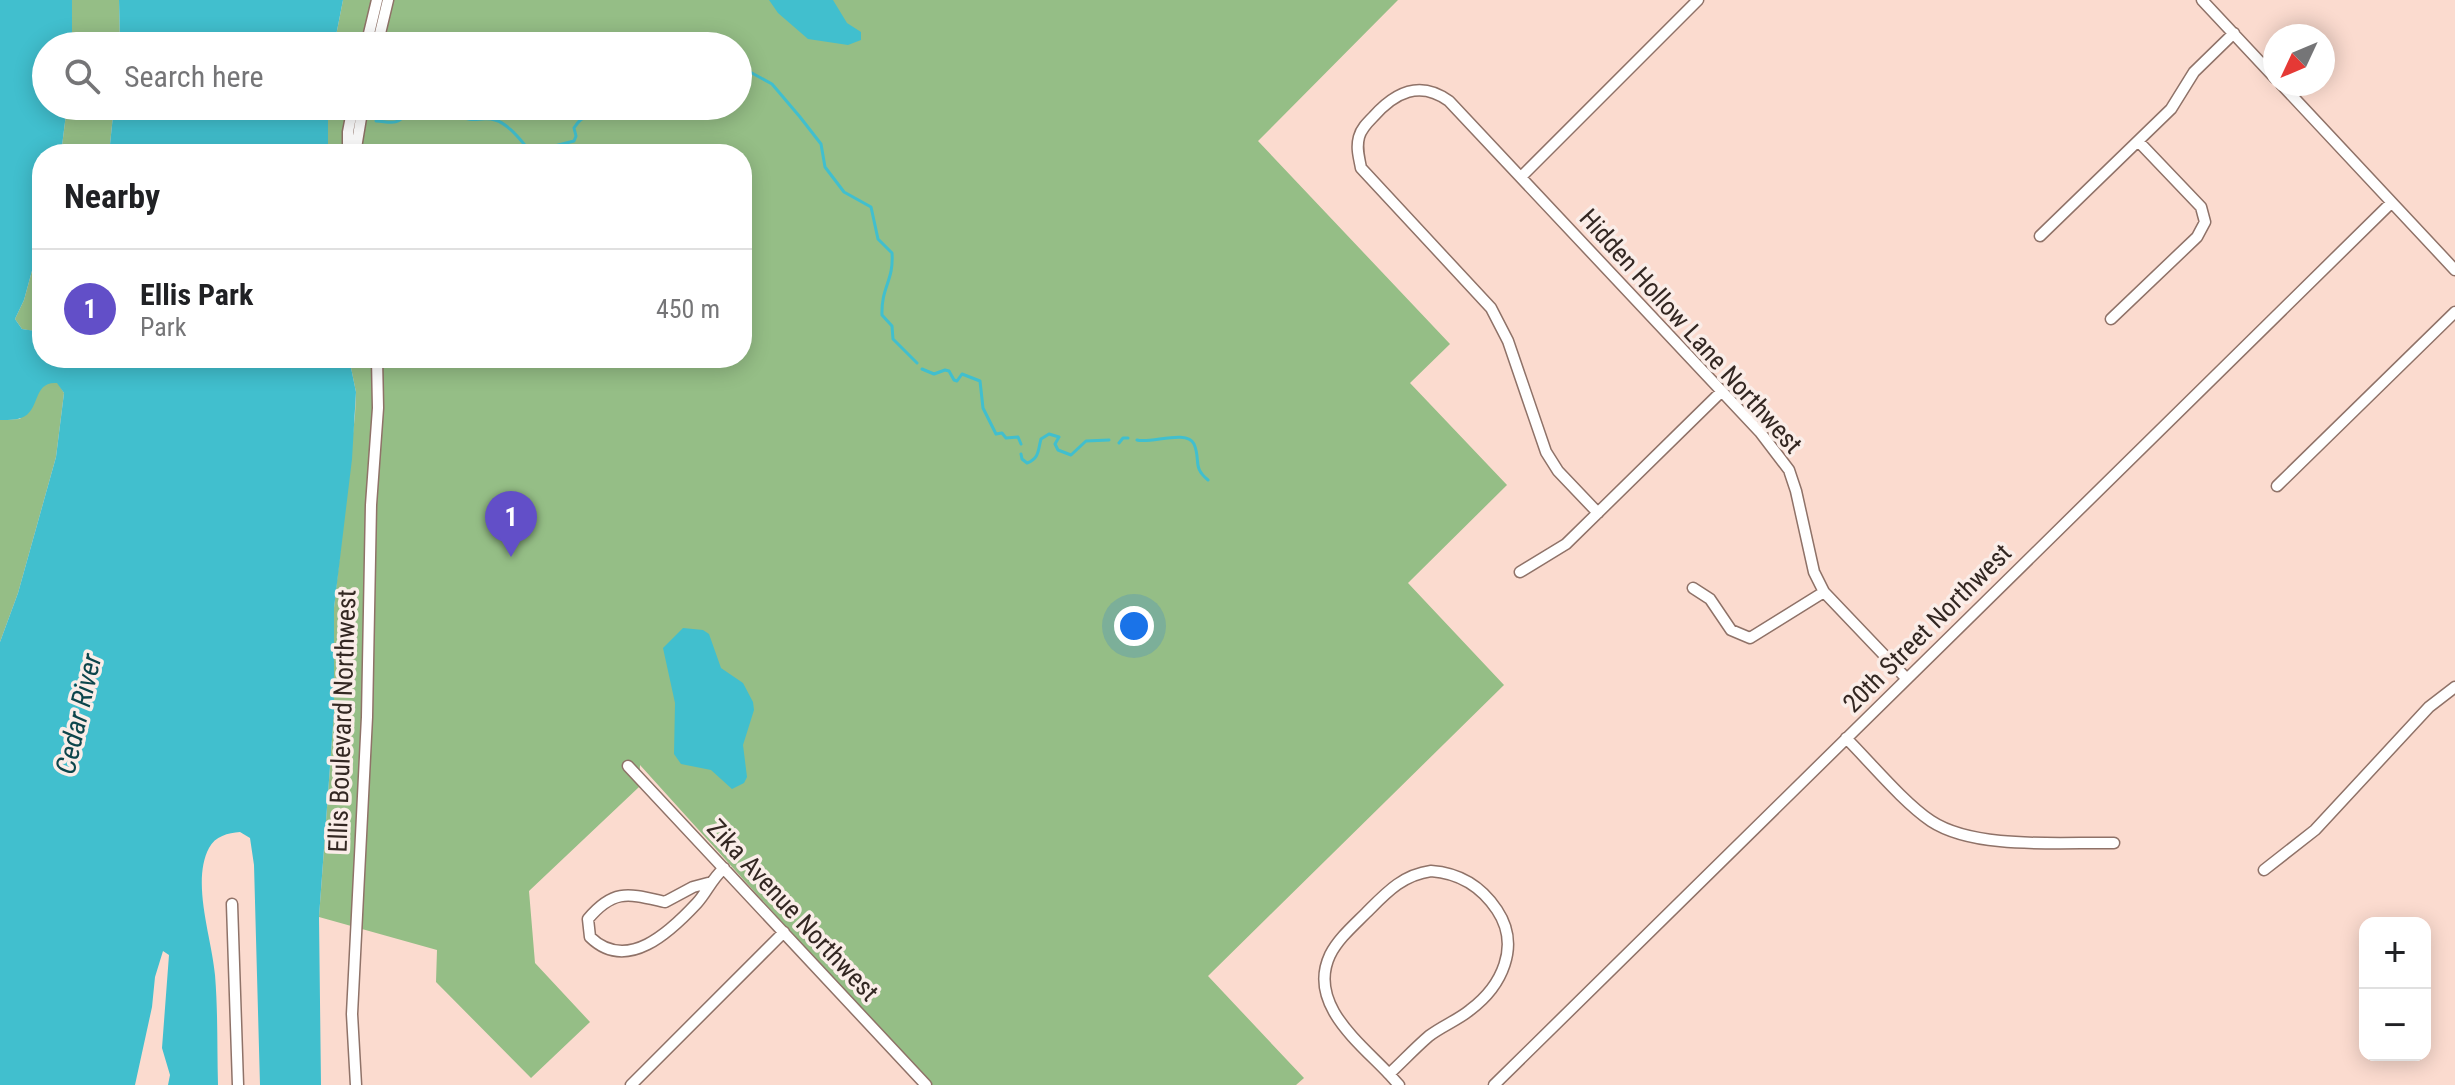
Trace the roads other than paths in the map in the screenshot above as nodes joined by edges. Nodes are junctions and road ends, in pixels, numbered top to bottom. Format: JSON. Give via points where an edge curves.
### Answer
{"nodes":[{"id":1,"x":377,"y":0,"type":"edge"},
{"id":2,"x":388,"y":0,"type":"edge"},
{"id":3,"x":1698,"y":0,"type":"edge"},
{"id":4,"x":2202,"y":0,"type":"edge"},
{"id":5,"x":369,"y":32,"type":"edge"},
{"id":6,"x":380,"y":32,"type":"edge"},
{"id":7,"x":2234,"y":33,"type":"junction"},
{"id":8,"x":2263,"y":65,"type":"edge"},
{"id":9,"x":2292,"y":96,"type":"edge"},
{"id":10,"x":350,"y":120,"type":"edge"},
{"id":11,"x":361,"y":120,"type":"edge"},
{"id":12,"x":2138,"y":141,"type":"junction"},
{"id":13,"x":348,"y":144,"type":"edge"},
{"id":14,"x":357,"y":144,"type":"edge"},
{"id":15,"x":1521,"y":177,"type":"junction"},
{"id":16,"x":2391,"y":203,"type":"junction"},
{"id":17,"x":2040,"y":236,"type":"dead end"},
{"id":18,"x":2455,"y":270,"type":"edge"},
{"id":19,"x":2455,"y":312,"type":"edge"},
{"id":20,"x":2111,"y":319,"type":"dead end"},
{"id":21,"x":377,"y":368,"type":"edge"},
{"id":22,"x":1721,"y":392,"type":"junction"},
{"id":23,"x":2277,"y":486,"type":"dead end"},
{"id":24,"x":1598,"y":513,"type":"junction"},
{"id":25,"x":1520,"y":572,"type":"dead end"},
{"id":26,"x":1693,"y":588,"type":"dead end"},
{"id":27,"x":1824,"y":592,"type":"junction"},
{"id":28,"x":1906,"y":678,"type":"junction"},
{"id":29,"x":2455,"y":687,"type":"edge"},
{"id":30,"x":1846,"y":738,"type":"junction"},
{"id":31,"x":628,"y":766,"type":"dead end"},
{"id":32,"x":2114,"y":843,"type":"dead end"},
{"id":33,"x":724,"y":868,"type":"junction"},
{"id":34,"x":2264,"y":870,"type":"dead end"},
{"id":35,"x":708,"y":883,"type":"junction"},
{"id":36,"x":232,"y":904,"type":"dead end"},
{"id":37,"x":784,"y":932,"type":"junction"},
{"id":38,"x":1389,"y":1074,"type":"junction"},
{"id":39,"x":238,"y":1085,"type":"edge"},
{"id":40,"x":356,"y":1085,"type":"edge"},
{"id":41,"x":631,"y":1085,"type":"edge"},
{"id":42,"x":926,"y":1085,"type":"edge"},
{"id":43,"x":1399,"y":1085,"type":"edge"},
{"id":44,"x":1494,"y":1085,"type":"edge"}],
"edges":[{"from":1,"to":5,"type":"street"},
{"from":2,"to":6,"type":"street"},
{"from":3,"to":15,"type":"street"},
{"from":4,"to":7,"type":"street"},
{"from":7,"to":8,"type":"street"},
{"from":7,"to":12,"type":"street"},
{"from":9,"to":16,"type":"street"},
{"from":10,"to":13,"type":"street"},
{"from":11,"to":14,"type":"street"},
{"from":12,"to":17,"type":"street"},
{"from":12,"to":20,"type":"street","via":[[2201,207],[2205,222],[2197,237]]},
{"from":15,"to":22,"type":"street","name":"Hidden Hollow Lane Northwest"},
{"from":15,"to":24,"type":"street","name":"Hidden Hollow Lane Northwest","via":[[1436,92],[1408,91],[1394,97],[1377,111],[1358,140],[1361,168],[1491,308],[1508,341],[1546,452]]},
{"from":16,"to":18,"type":"street"},
{"from":16,"to":28,"type":"street","name":"20th Street Northwest"},
{"from":19,"to":23,"type":"street"},
{"from":21,"to":40,"type":"street","name":"Ellis Boulevard Northwest","via":[[352,1014]]},
{"from":22,"to":24,"type":"street"},
{"from":22,"to":27,"type":"street","name":"Hidden Hollow Lane Northwest","via":[[1789,470],[1814,572]]},
{"from":24,"to":25,"type":"street","via":[[1554,554]]},
{"from":26,"to":27,"type":"street","via":[[1710,599],[1731,630],[1744,638]]},
{"from":27,"to":28,"type":"street","name":"Hidden Hollow Lane Northwest"},
{"from":28,"to":30,"type":"street","name":"20th Street Northwest"},
{"from":29,"to":34,"type":"street","via":[[2429,707],[2315,830]]},
{"from":30,"to":32,"type":"street","via":[[1921,813],[1954,833],[1983,839]]},
{"from":30,"to":44,"type":"street","name":"20th Street Northwest"},
{"from":31,"to":33,"type":"street","name":"Zika Avenue Northwest"},
{"from":33,"to":35,"type":"street"},
{"from":33,"to":37,"type":"street","name":"Zika Avenue Northwest"},
{"from":35,"to":35,"type":"street","via":[[699,901],[657,939],[636,949],[602,948],[590,937],[588,919],[614,896],[665,902]]},
{"from":36,"to":39,"type":"street"},
{"from":37,"to":41,"type":"street"},
{"from":37,"to":42,"type":"street","name":"Zika Avenue Northwest"},
{"from":38,"to":38,"type":"street","via":[[1430,1035],[1472,1010],[1505,966],[1509,952],[1503,919],[1482,892],[1458,875],[1431,871],[1402,879],[1346,933],[1326,966],[1331,1009]]},
{"from":38,"to":43,"type":"street"}]}
